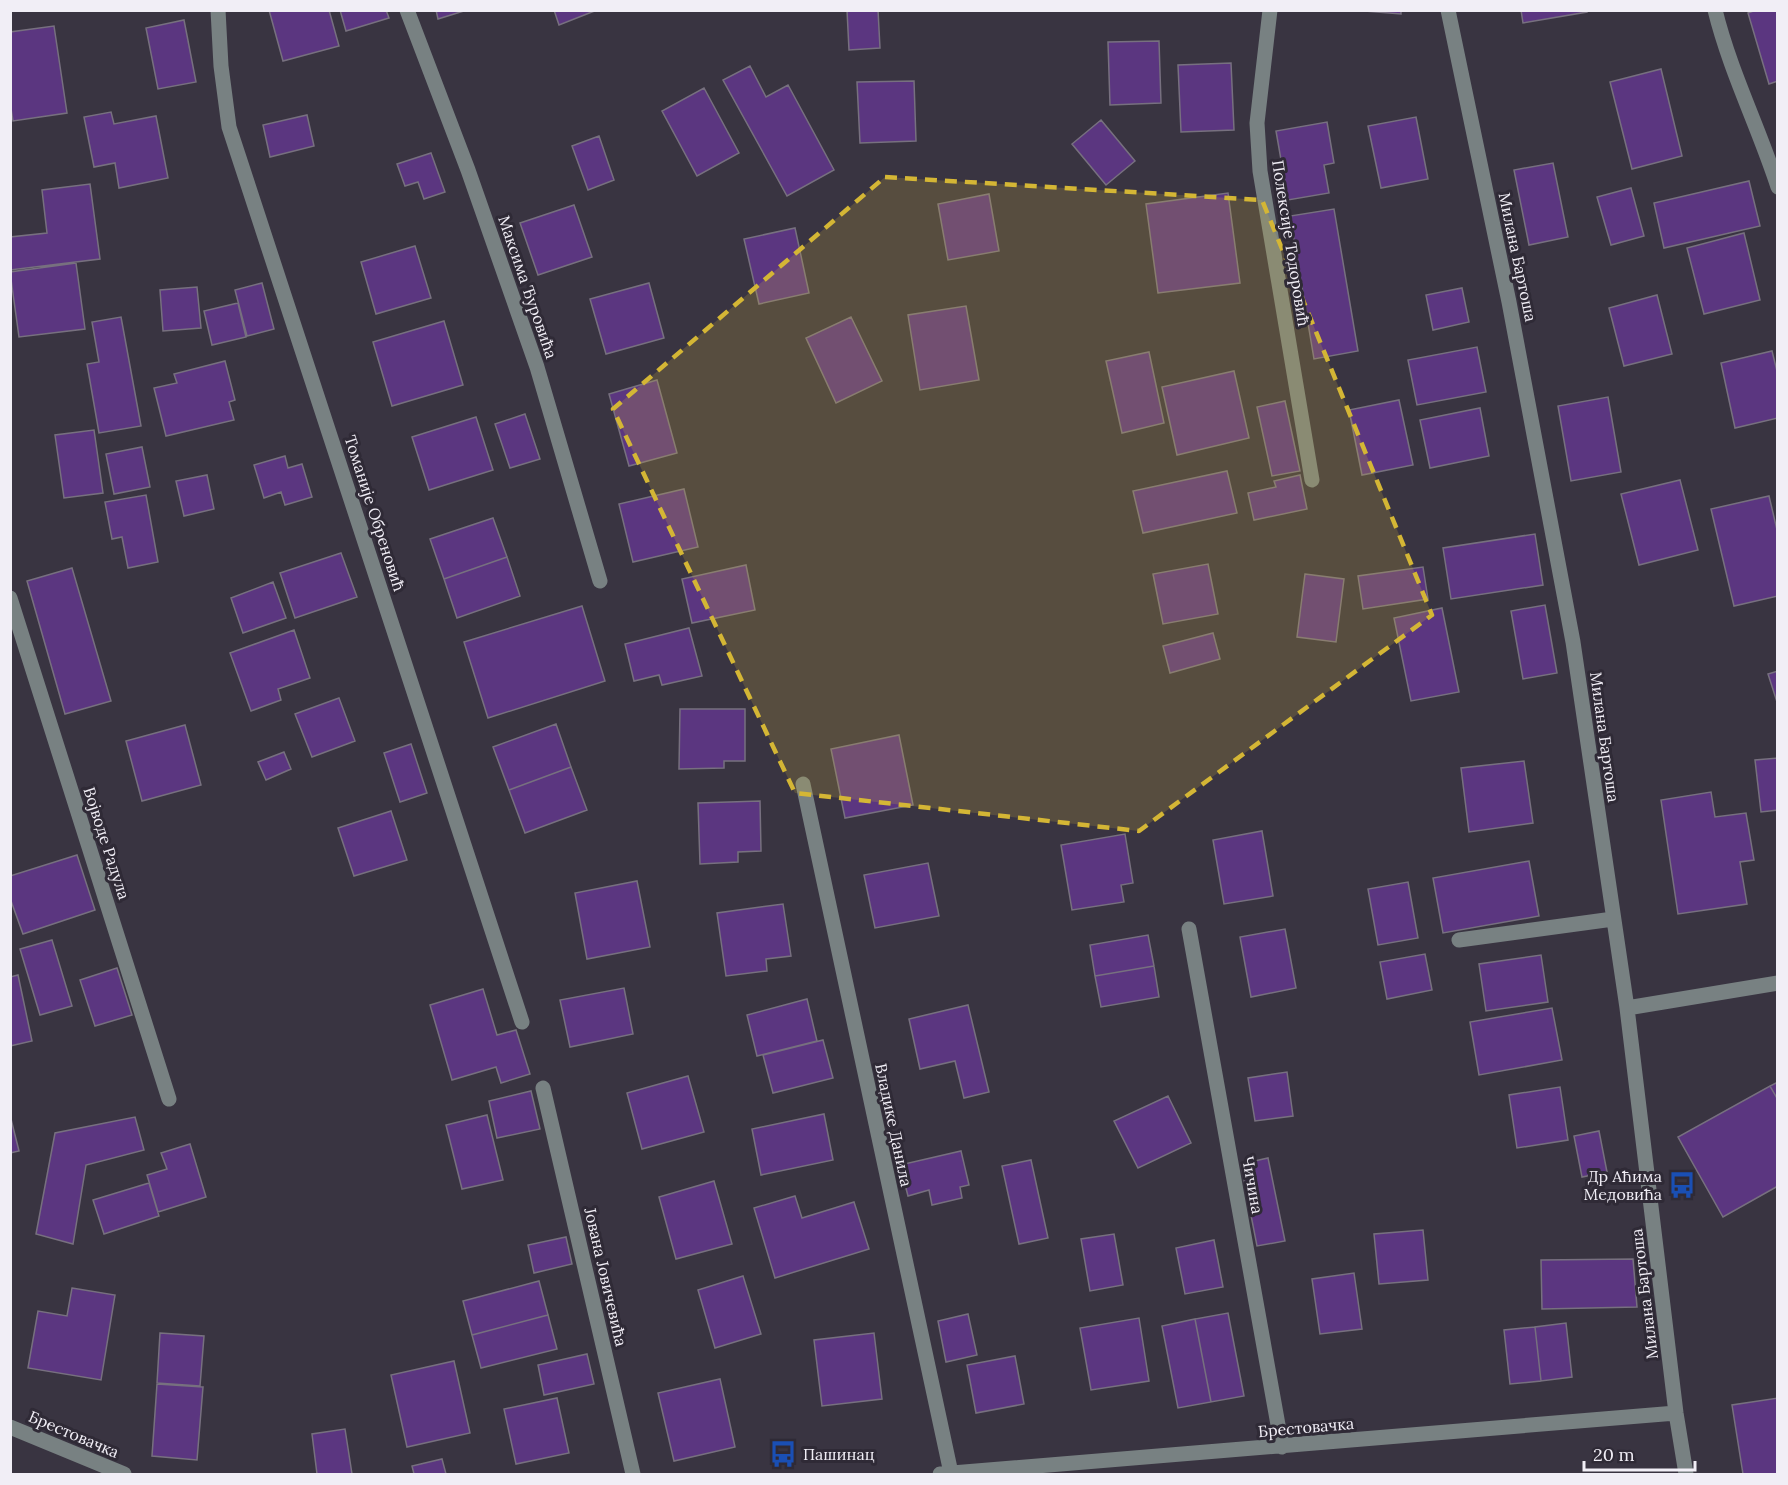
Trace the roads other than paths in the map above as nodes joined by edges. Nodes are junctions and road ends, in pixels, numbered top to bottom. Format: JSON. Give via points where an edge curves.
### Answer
{"nodes":[{"id":1,"x":218,"y":10,"type":"edge"},
{"id":2,"x":407,"y":10,"type":"edge"},
{"id":3,"x":1270,"y":10,"type":"edge"},
{"id":4,"x":1448,"y":10,"type":"edge"},
{"id":5,"x":1715,"y":10,"type":"edge"},
{"id":6,"x":1778,"y":187,"type":"edge"},
{"id":7,"x":1312,"y":480,"type":"dead end"},
{"id":8,"x":600,"y":581,"type":"dead end"},
{"id":9,"x":10,"y":598,"type":"edge"},
{"id":10,"x":802,"y":784,"type":"dead end"},
{"id":11,"x":1613,"y":919,"type":"junction"},
{"id":12,"x":1190,"y":929,"type":"dead end"},
{"id":13,"x":1459,"y":940,"type":"dead end"},
{"id":14,"x":1778,"y":983,"type":"edge"},
{"id":15,"x":1627,"y":1008,"type":"junction"},
{"id":16,"x":522,"y":1022,"type":"dead end"},
{"id":17,"x":543,"y":1088,"type":"dead end"},
{"id":18,"x":169,"y":1099,"type":"dead end"},
{"id":19,"x":1676,"y":1413,"type":"junction"},
{"id":20,"x":10,"y":1427,"type":"edge"},
{"id":21,"x":1282,"y":1447,"type":"junction"},
{"id":22,"x":124,"y":1474,"type":"edge"},
{"id":23,"x":633,"y":1474,"type":"edge"},
{"id":24,"x":945,"y":1474,"type":"edge"},
{"id":25,"x":1686,"y":1474,"type":"edge"}],
"edges":[{"from":1,"to":16,"type":"street","name":"Томаније Обреновић","via":[[229,127]]},
{"from":2,"to":8,"type":"street","name":"Максима Ђуровића","via":[[537,367]]},
{"from":3,"to":7,"type":"street","name":"Полексије Тодоровић","via":[[1257,123],[1260,171]]},
{"from":4,"to":11,"type":"street","name":"Милана Бартоша","via":[[1509,302],[1573,642]]},
{"from":5,"to":6,"type":"street"},
{"from":9,"to":18,"type":"street","name":"Војводе Радула"},
{"from":10,"to":24,"type":"street","name":"Владике Данила"},
{"from":11,"to":13,"type":"street"},
{"from":11,"to":15,"type":"street","name":"Милана Бартоша"},
{"from":12,"to":21,"type":"street","name":"Чичина"},
{"from":14,"to":15,"type":"street"},
{"from":15,"to":19,"type":"street","name":"Милана Бартоша"},
{"from":17,"to":23,"type":"street","name":"Јована Јовичевића"},
{"from":19,"to":21,"type":"street","name":"Брестовачка"},
{"from":19,"to":25,"type":"street","name":"Милана Бартоша"},
{"from":20,"to":22,"type":"street","name":"Брестовачка"},
{"from":21,"to":24,"type":"street","name":"Брестовачка"}]}
